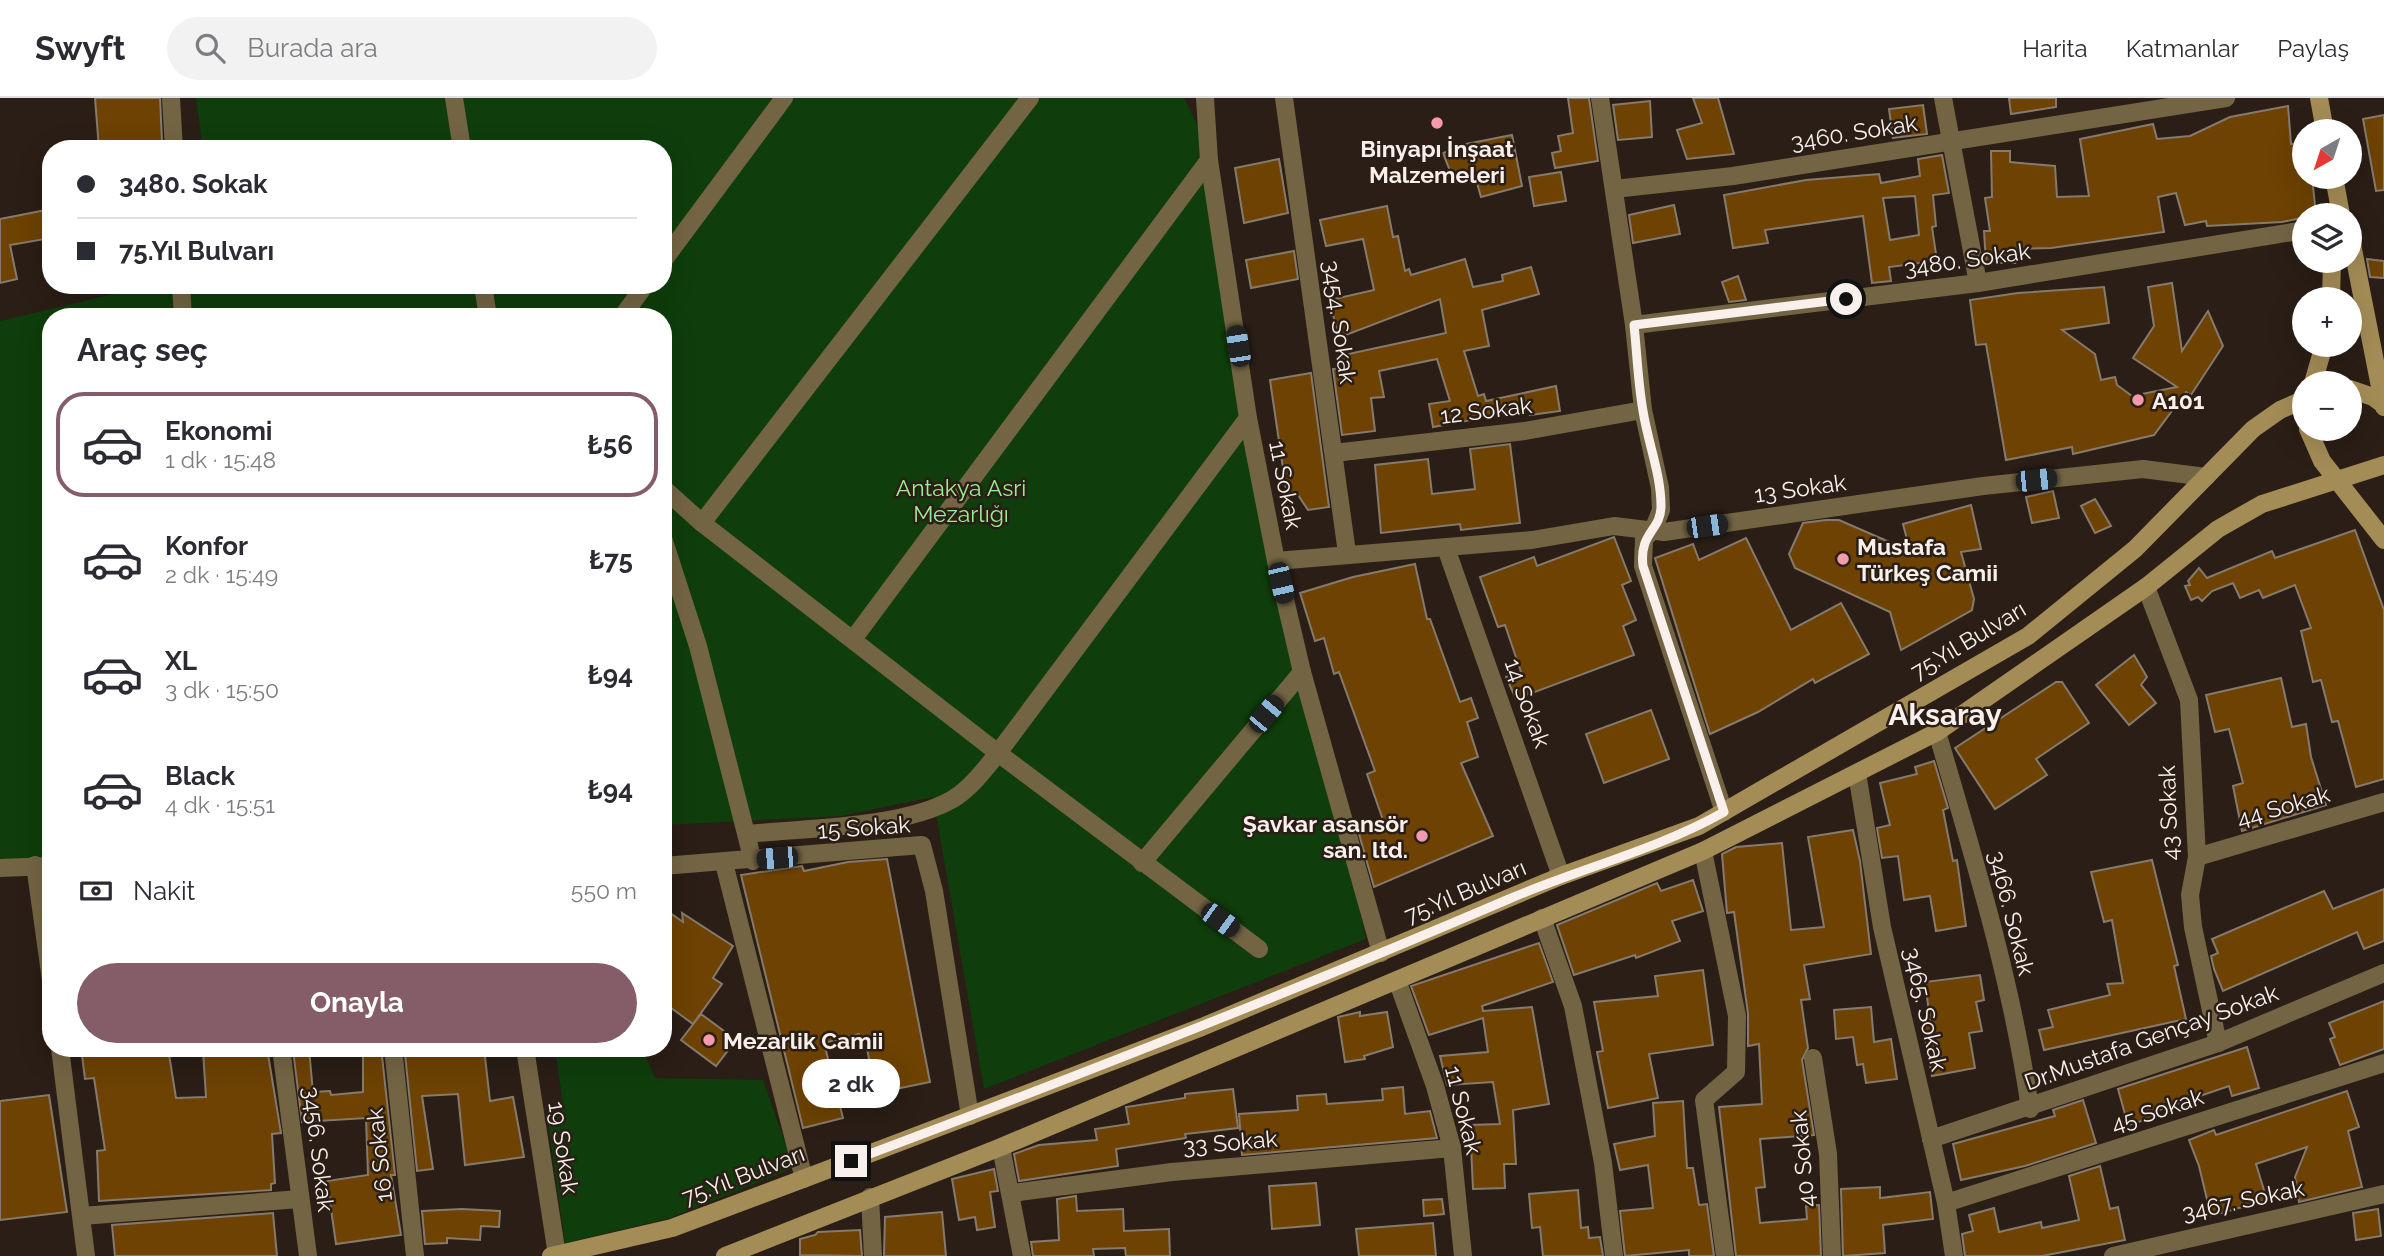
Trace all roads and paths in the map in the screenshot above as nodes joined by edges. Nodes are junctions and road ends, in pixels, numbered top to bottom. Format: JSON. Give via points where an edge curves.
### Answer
{"nodes":[{"id":1,"x":172,"y":98,"type":"edge"},
{"id":2,"x":454,"y":98,"type":"edge"},
{"id":3,"x":785,"y":98,"type":"edge"},
{"id":4,"x":1030,"y":98,"type":"edge"},
{"id":5,"x":1205,"y":98,"type":"edge"},
{"id":6,"x":1284,"y":98,"type":"edge"},
{"id":7,"x":1600,"y":98,"type":"edge"},
{"id":8,"x":1943,"y":98,"type":"edge"},
{"id":9,"x":2226,"y":98,"type":"edge"},
{"id":10,"x":2319,"y":98,"type":"edge"},
{"id":11,"x":2175,"y":102,"type":"edge"},
{"id":12,"x":2323,"y":119,"type":"edge"},
{"id":13,"x":174,"y":140,"type":"edge"},
{"id":14,"x":461,"y":140,"type":"edge"},
{"id":15,"x":1954,"y":141,"type":"junction"},
{"id":16,"x":1209,"y":160,"type":"junction"},
{"id":17,"x":1614,"y":189,"type":"junction"},
{"id":18,"x":2292,"y":232,"type":"edge"},
{"id":19,"x":672,"y":249,"type":"edge"},
{"id":20,"x":2358,"y":273,"type":"edge"},
{"id":21,"x":1978,"y":283,"type":"junction"},
{"id":22,"x":1634,"y":325,"type":"junction"},
{"id":23,"x":2362,"y":393,"type":"edge"},
{"id":24,"x":2292,"y":405,"type":"edge"},
{"id":25,"x":2384,"y":406,"type":"edge"},
{"id":26,"x":1643,"y":411,"type":"junction"},
{"id":27,"x":1248,"y":418,"type":"junction"},
{"id":28,"x":2313,"y":441,"type":"edge"},
{"id":29,"x":1334,"y":453,"type":"junction"},
{"id":30,"x":2384,"y":465,"type":"edge"},
{"id":31,"x":2206,"y":477,"type":"junction"},
{"id":32,"x":2336,"y":478,"type":"junction"},
{"id":33,"x":672,"y":496,"type":"edge"},
{"id":34,"x":702,"y":523,"type":"junction"},
{"id":35,"x":1653,"y":530,"type":"junction"},
{"id":36,"x":2384,"y":540,"type":"edge"},
{"id":37,"x":1446,"y":548,"type":"junction"},
{"id":38,"x":1347,"y":553,"type":"junction"},
{"id":39,"x":1276,"y":561,"type":"junction"},
{"id":40,"x":672,"y":566,"type":"edge"},
{"id":41,"x":2146,"y":587,"type":"junction"},
{"id":42,"x":854,"y":638,"type":"junction"},
{"id":43,"x":1302,"y":672,"type":"junction"},
{"id":44,"x":1937,"y":732,"type":"junction"},
{"id":45,"x":998,"y":753,"type":"junction"},
{"id":46,"x":1857,"y":773,"type":"junction"},
{"id":47,"x":2384,"y":802,"type":"edge"},
{"id":48,"x":1724,"y":812,"type":"junction"},
{"id":49,"x":748,"y":834,"type":"junction"},
{"id":50,"x":1703,"y":851,"type":"junction"},
{"id":51,"x":2197,"y":857,"type":"junction"},
{"id":52,"x":753,"y":861,"type":"junction"},
{"id":53,"x":724,"y":863,"type":"junction"},
{"id":54,"x":1142,"y":863,"type":"junction"},
{"id":55,"x":42,"y":866,"type":"edge"},
{"id":56,"x":672,"y":866,"type":"edge"},
{"id":57,"x":0,"y":868,"type":"edge"},
{"id":58,"x":1562,"y":876,"type":"junction"},
{"id":59,"x":1542,"y":918,"type":"junction"},
{"id":60,"x":1259,"y":949,"type":"dead end"},
{"id":61,"x":1381,"y":953,"type":"junction"},
{"id":62,"x":2384,"y":973,"type":"edge"},
{"id":63,"x":1396,"y":980,"type":"junction"},
{"id":64,"x":2218,"y":1043,"type":"junction"},
{"id":65,"x":61,"y":1057,"type":"edge"},
{"id":66,"x":282,"y":1057,"type":"edge"},
{"id":67,"x":394,"y":1057,"type":"edge"},
{"id":68,"x":526,"y":1057,"type":"edge"},
{"id":69,"x":1813,"y":1058,"type":"dead end"},
{"id":70,"x":2384,"y":1063,"type":"edge"},
{"id":71,"x":2030,"y":1109,"type":"junction"},
{"id":72,"x":970,"y":1116,"type":"junction"},
{"id":73,"x":1931,"y":1139,"type":"junction"},
{"id":74,"x":1001,"y":1147,"type":"junction"},
{"id":75,"x":1452,"y":1148,"type":"junction"},
{"id":76,"x":804,"y":1179,"type":"junction"},
{"id":77,"x":1012,"y":1193,"type":"junction"},
{"id":78,"x":2384,"y":1194,"type":"edge"},
{"id":79,"x":870,"y":1197,"type":"junction"},
{"id":80,"x":300,"y":1199,"type":"junction"},
{"id":81,"x":1946,"y":1203,"type":"junction"},
{"id":82,"x":82,"y":1216,"type":"junction"},
{"id":83,"x":554,"y":1255,"type":"edge"},
{"id":84,"x":731,"y":1255,"type":"edge"},
{"id":85,"x":86,"y":1256,"type":"edge"},
{"id":86,"x":308,"y":1256,"type":"edge"},
{"id":87,"x":415,"y":1256,"type":"edge"},
{"id":88,"x":873,"y":1256,"type":"edge"},
{"id":89,"x":1022,"y":1256,"type":"edge"},
{"id":90,"x":1463,"y":1256,"type":"edge"},
{"id":91,"x":1614,"y":1256,"type":"edge"},
{"id":92,"x":1725,"y":1256,"type":"edge"},
{"id":93,"x":1832,"y":1256,"type":"edge"},
{"id":94,"x":1954,"y":1256,"type":"edge"},
{"id":95,"x":2113,"y":1256,"type":"edge"}],
"edges":[{"from":1,"to":13,"type":"street"},
{"from":2,"to":14,"type":"street"},
{"from":3,"to":19,"type":"street"},
{"from":4,"to":34,"type":"street"},
{"from":5,"to":16,"type":"street","name":"11 Sokak"},
{"from":6,"to":29,"type":"street","name":"3454. Sokak"},
{"from":7,"to":17,"type":"street"},
{"from":8,"to":15,"type":"street"},
{"from":9,"to":11,"type":"street","name":"3460. Sokak"},
{"from":10,"to":12,"type":"main road"},
{"from":11,"to":15,"type":"street","name":"3460. Sokak"},
{"from":15,"to":17,"type":"street","name":"3460. Sokak","via":[[1733,176]]},
{"from":15,"to":21,"type":"street"},
{"from":16,"to":27,"type":"street","name":"11 Sokak"},
{"from":16,"to":42,"type":"street"},
{"from":17,"to":22,"type":"street"},
{"from":18,"to":21,"type":"street","name":"3480. Sokak"},
{"from":20,"to":25,"type":"main road"},
{"from":21,"to":22,"type":"street","name":"3480. Sokak"},
{"from":22,"to":26,"type":"street"},
{"from":23,"to":25,"type":"main road"},
{"from":24,"to":31,"type":"main road","name":"75.Yıl Bulvarı","via":[[2253,429]]},
{"from":26,"to":29,"type":"street","name":"12 Sokak","via":[[1525,431]]},
{"from":26,"to":35,"type":"street","via":[[1660,488],[1661,510]]},
{"from":27,"to":39,"type":"street","name":"11 Sokak"},
{"from":27,"to":45,"type":"street"},
{"from":28,"to":32,"type":"main road"},
{"from":29,"to":38,"type":"street","name":"3454. Sokak"},
{"from":30,"to":32,"type":"main road"},
{"from":31,"to":35,"type":"street","name":"13 Sokak","via":[[2143,469]]},
{"from":31,"to":48,"type":"main road","name":"75.Yıl Bulvarı","via":[[2135,549],[2028,636]]},
{"from":32,"to":36,"type":"main road"},
{"from":32,"to":41,"type":"main road","via":[[2262,504],[2218,529]]},
{"from":33,"to":34,"type":"street"},
{"from":34,"to":42,"type":"street"},
{"from":35,"to":37,"type":"street","name":"13 Sokak","via":[[1614,526]]},
{"from":35,"to":48,"type":"street","via":[[1644,539],[1643,566]]},
{"from":37,"to":38,"type":"street","name":"13 Sokak"},
{"from":37,"to":58,"type":"street","name":"14 Sokak"},
{"from":38,"to":39,"type":"street","name":"13 Sokak"},
{"from":39,"to":43,"type":"street","name":"11 Sokak"},
{"from":40,"to":49,"type":"street"},
{"from":41,"to":44,"type":"main road"},
{"from":41,"to":51,"type":"street","name":"43 Sokak","via":[[2189,700]]},
{"from":42,"to":45,"type":"street"},
{"from":43,"to":54,"type":"street"},
{"from":43,"to":61,"type":"street","name":"11 Sokak"},
{"from":44,"to":46,"type":"main road"},
{"from":44,"to":71,"type":"street","name":"3466. Sokak","via":[[1972,852],[2022,1056]]},
{"from":45,"to":49,"type":"street","via":[[969,787],[933,809],[870,822]]},
{"from":45,"to":54,"type":"street"},
{"from":46,"to":50,"type":"main road"},
{"from":46,"to":73,"type":"street","name":"3465. Sokak","via":[[1882,927]]},
{"from":47,"to":51,"type":"street","name":"44 Sokak"},
{"from":48,"to":58,"type":"main road","name":"75.Yıl Bulvarı","via":[[1699,826]]},
{"from":49,"to":52,"type":"street"},
{"from":50,"to":59,"type":"main road"},
{"from":50,"to":92,"type":"street","via":[[1737,1016],[1736,1072],[1704,1100]]},
{"from":51,"to":64,"type":"street","name":"43 Sokak","via":[[2190,895],[2193,927]]},
{"from":52,"to":53,"type":"street","name":"15 Sokak"},
{"from":52,"to":72,"type":"street","name":"15 Sokak","via":[[922,845],[934,891]]},
{"from":53,"to":56,"type":"street","name":"15 Sokak"},
{"from":53,"to":76,"type":"street"},
{"from":54,"to":60,"type":"street"},
{"from":55,"to":57,"type":"street"},
{"from":58,"to":61,"type":"main road","name":"75.Yıl Bulvarı"},
{"from":59,"to":63,"type":"main road"},
{"from":59,"to":91,"type":"street","via":[[1573,1006],[1603,1163]]},
{"from":61,"to":72,"type":"main road","name":"75.Yıl Bulvarı"},
{"from":62,"to":64,"type":"street","name":"Dr.Mustafa Gençay Sokak"},
{"from":63,"to":74,"type":"main road"},
{"from":63,"to":75,"type":"street","name":"11 Sokak"},
{"from":64,"to":71,"type":"street","name":"Dr.Mustafa Gençay Sokak"},
{"from":65,"to":82,"type":"street"},
{"from":66,"to":80,"type":"street","name":"3456. Sokak"},
{"from":67,"to":87,"type":"street","name":"16 Sokak"},
{"from":68,"to":83,"type":"street","name":"19 Sokak"},
{"from":69,"to":93,"type":"street","name":"40 Sokak","via":[[1828,1154]]},
{"from":70,"to":81,"type":"street","name":"45 Sokak"},
{"from":71,"to":73,"type":"street","name":"Dr.Mustafa Gençay Sokak"},
{"from":72,"to":76,"type":"main road","name":"75.Yıl Bulvarı"},
{"from":73,"to":81,"type":"street","name":"3465. Sokak"},
{"from":74,"to":77,"type":"street"},
{"from":74,"to":79,"type":"main road"},
{"from":75,"to":77,"type":"street","name":"33 Sokak","via":[[1172,1172]]},
{"from":75,"to":90,"type":"street","name":"11 Sokak"},
{"from":76,"to":83,"type":"main road","name":"75.Yıl Bulvarı","via":[[672,1228]]},
{"from":77,"to":89,"type":"street"},
{"from":78,"to":95,"type":"street","name":"3467. Sokak"},
{"from":79,"to":84,"type":"main road"},
{"from":79,"to":88,"type":"street"},
{"from":80,"to":82,"type":"street"},
{"from":80,"to":86,"type":"street","name":"3456. Sokak"},
{"from":81,"to":94,"type":"street","name":"3465. Sokak"},
{"from":82,"to":85,"type":"street"}]}
